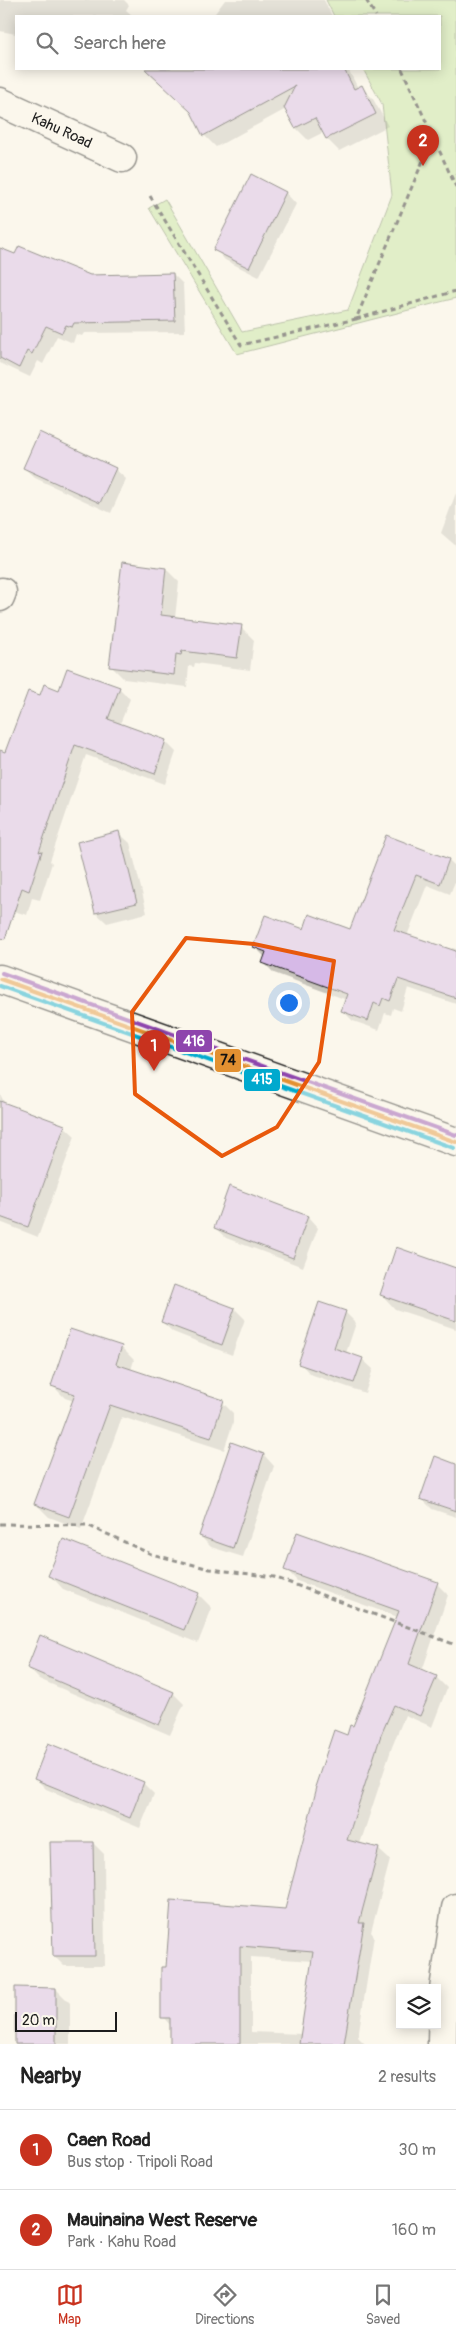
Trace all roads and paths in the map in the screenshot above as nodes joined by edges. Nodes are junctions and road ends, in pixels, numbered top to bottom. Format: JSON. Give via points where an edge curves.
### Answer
{"nodes":[{"id":1,"x":366,"y":0,"type":"edge"},
{"id":2,"x":375,"y":15,"type":"edge"},
{"id":3,"x":402,"y":70,"type":"edge"},
{"id":4,"x":0,"y":102,"type":"edge"},
{"id":5,"x":433,"y":136,"type":"junction"},
{"id":6,"x":122,"y":158,"type":"dead end"},
{"id":7,"x":456,"y":187,"type":"edge"},
{"id":8,"x":150,"y":196,"type":"dead end"},
{"id":9,"x":456,"y":291,"type":"edge"},
{"id":10,"x":356,"y":318,"type":"junction"},
{"id":11,"x":0,"y":979,"type":"edge"},
{"id":12,"x":456,"y":1142,"type":"edge"},
{"id":13,"x":0,"y":1524,"type":"edge"},
{"id":14,"x":456,"y":1645,"type":"edge"},
{"id":15,"x":456,"y":1908,"type":"edge"},
{"id":16,"x":442,"y":2044,"type":"edge"}],
"edges":[{"from":1,"to":2,"type":"path"},
{"from":3,"to":5,"type":"path"},
{"from":4,"to":6,"type":"street","name":"Kahu Road"},
{"from":5,"to":7,"type":"path"},
{"from":5,"to":10,"type":"path"},
{"from":8,"to":10,"type":"path","via":[[241,345]]},
{"from":9,"to":10,"type":"path"},
{"from":11,"to":12,"type":"street"},
{"from":13,"to":14,"type":"path","via":[[86,1525],[151,1554],[210,1569],[274,1577]]},
{"from":15,"to":16,"type":"street","via":[[443,1996]]}]}
